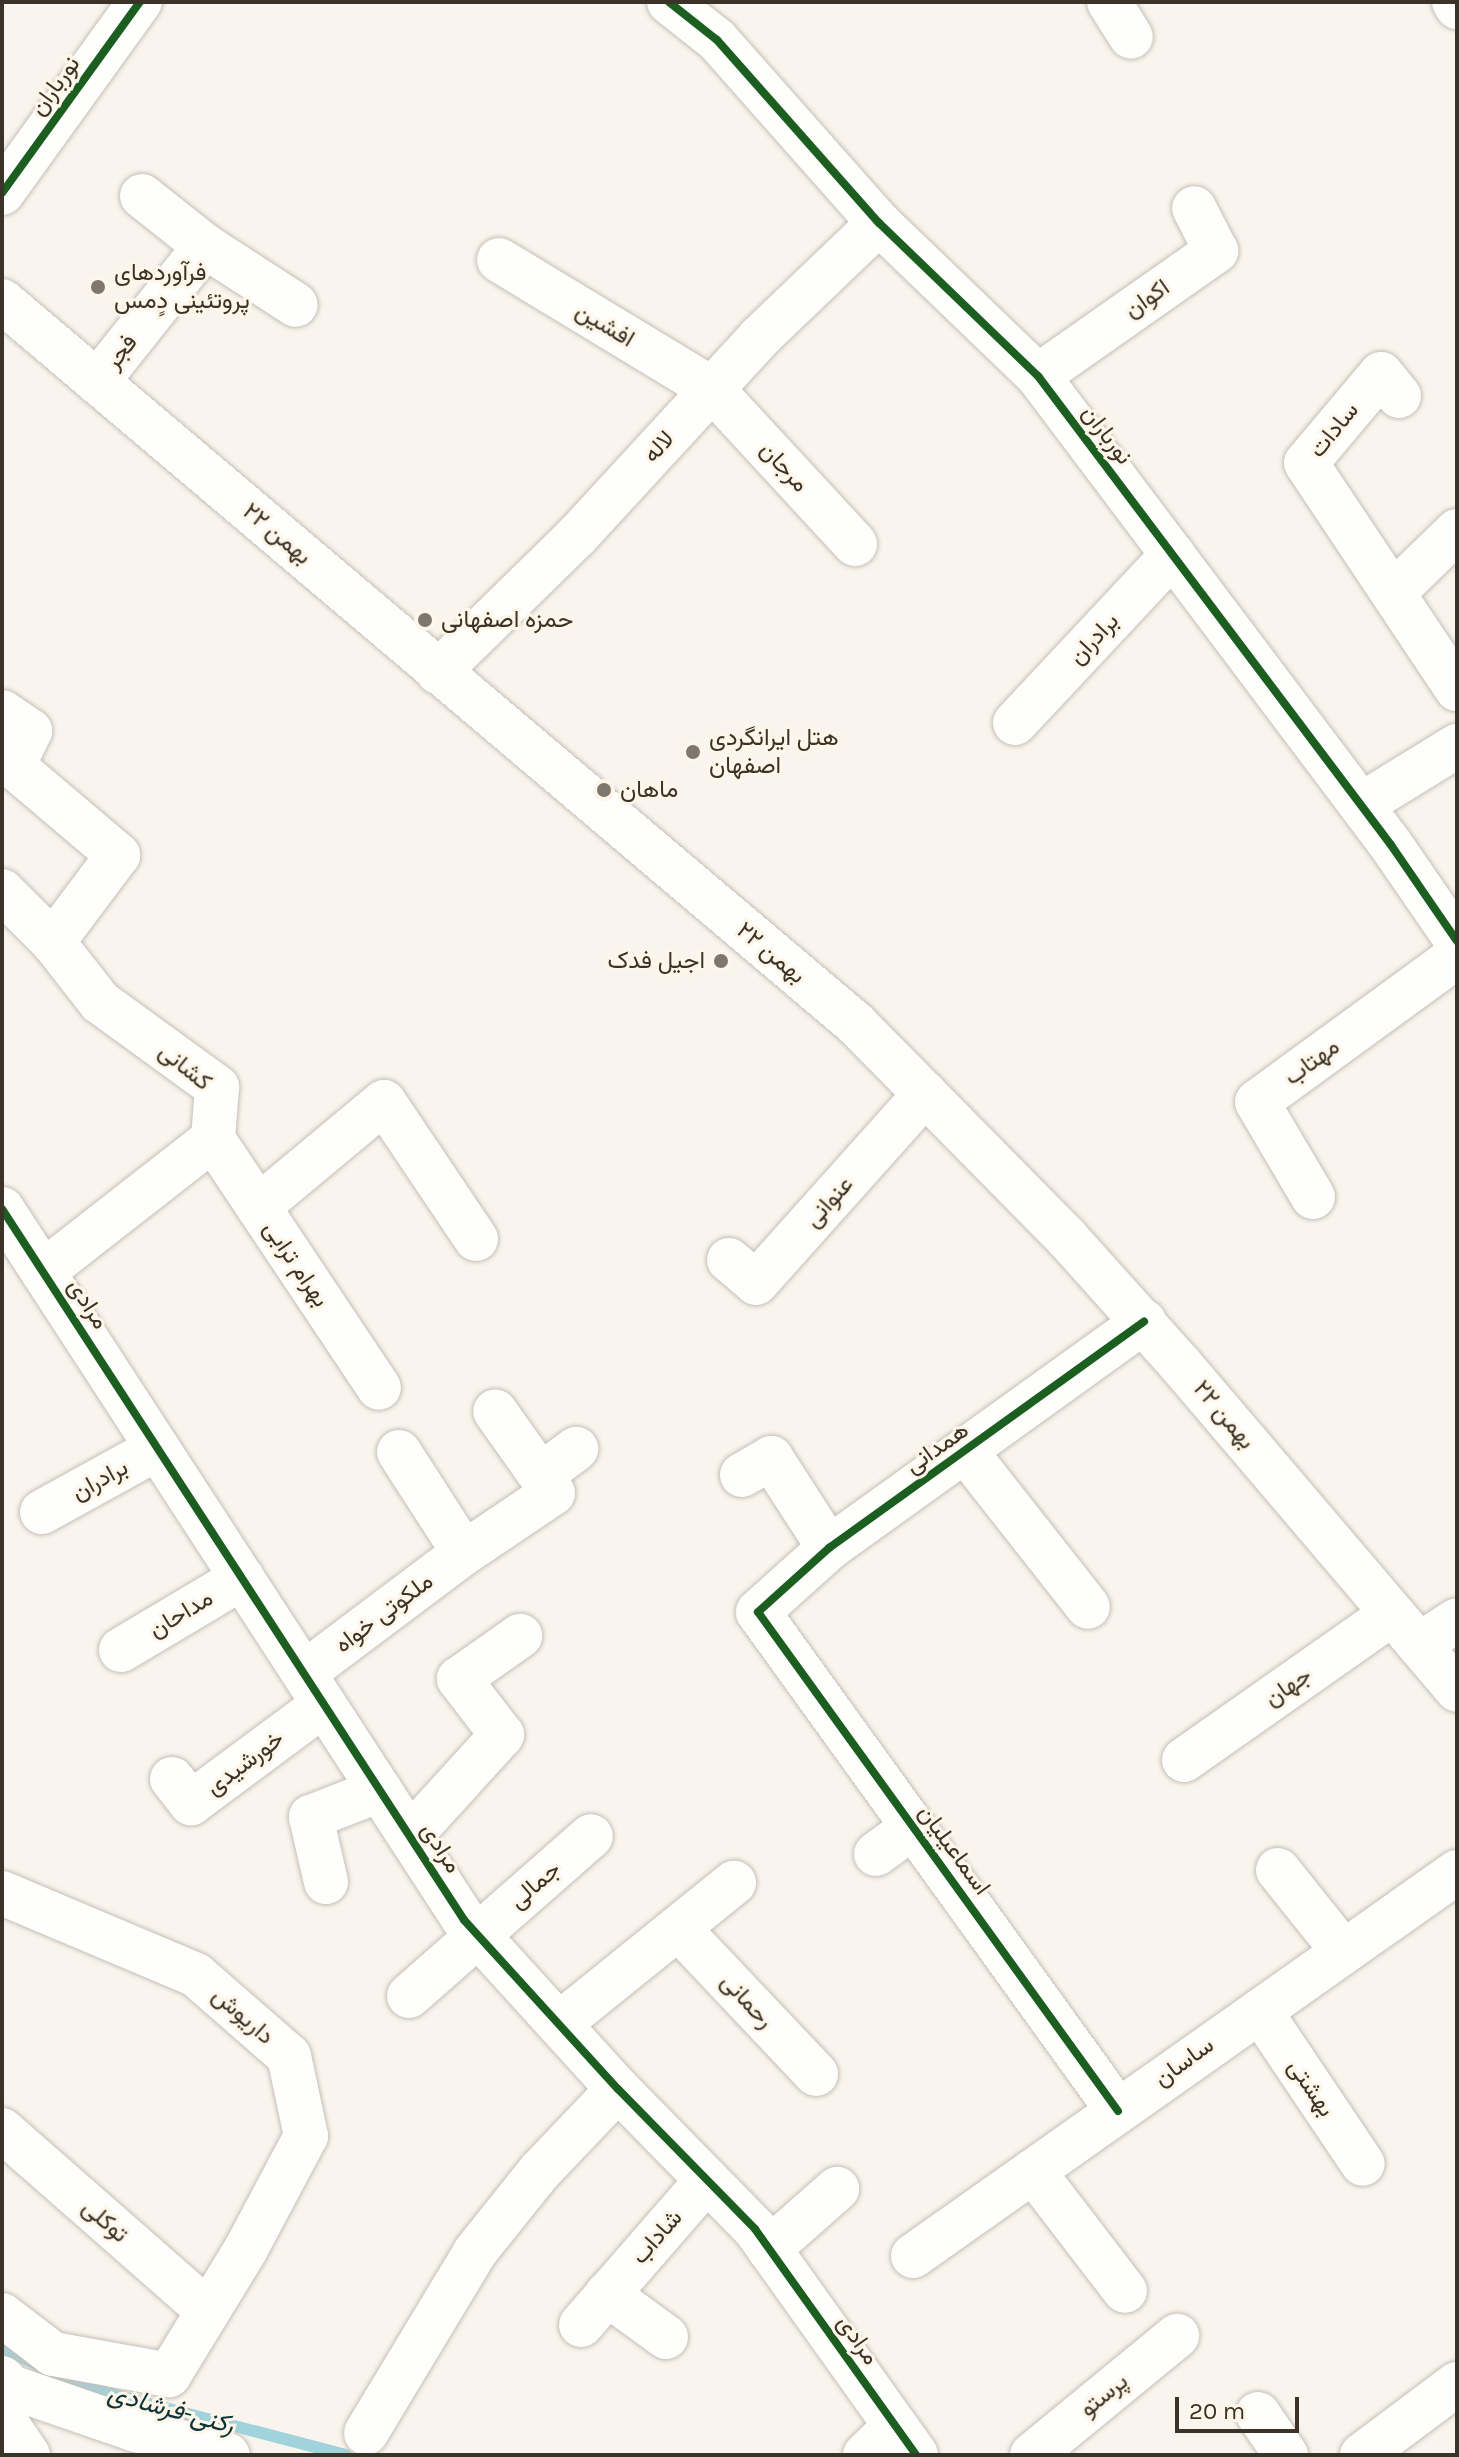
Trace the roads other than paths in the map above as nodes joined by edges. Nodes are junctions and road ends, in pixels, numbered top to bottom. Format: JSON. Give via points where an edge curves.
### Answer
{"nodes":[{"id":1,"x":140,"y":2,"type":"edge"},
{"id":2,"x":669,"y":2,"type":"edge"},
{"id":3,"x":1454,"y":2,"type":"edge"},
{"id":4,"x":1457,"y":7,"type":"edge"},
{"id":5,"x":2,"y":193,"type":"edge"},
{"id":6,"x":142,"y":196,"type":"dead end"},
{"id":7,"x":1194,"y":208,"type":"dead end"},
{"id":8,"x":879,"y":223,"type":"junction"},
{"id":9,"x":205,"y":246,"type":"junction"},
{"id":10,"x":499,"y":260,"type":"dead end"},
{"id":11,"x":2,"y":301,"type":"edge"},
{"id":12,"x":296,"y":305,"type":"dead end"},
{"id":13,"x":1038,"y":376,"type":"junction"},
{"id":14,"x":97,"y":382,"type":"junction"},
{"id":15,"x":712,"y":389,"type":"junction"},
{"id":16,"x":1399,"y":396,"type":"dead end"},
{"id":17,"x":1457,"y":531,"type":"edge"},
{"id":18,"x":855,"y":544,"type":"dead end"},
{"id":19,"x":1173,"y":554,"type":"junction"},
{"id":20,"x":1393,"y":593,"type":"junction"},
{"id":21,"x":438,"y":672,"type":"junction"},
{"id":22,"x":1457,"y":689,"type":"edge"},
{"id":23,"x":2,"y":712,"type":"edge"},
{"id":24,"x":1015,"y":723,"type":"dead end"},
{"id":25,"x":1457,"y":746,"type":"edge"},
{"id":26,"x":1361,"y":805,"type":"junction"},
{"id":27,"x":2,"y":891,"type":"edge"},
{"id":28,"x":1457,"y":941,"type":"edge"},
{"id":29,"x":53,"y":942,"type":"junction"},
{"id":30,"x":1457,"y":956,"type":"edge"},
{"id":31,"x":925,"y":1094,"type":"junction"},
{"id":32,"x":213,"y":1139,"type":"junction"},
{"id":33,"x":1313,"y":1197,"type":"dead end"},
{"id":34,"x":258,"y":1207,"type":"junction"},
{"id":35,"x":2,"y":1209,"type":"edge"},
{"id":36,"x":476,"y":1239,"type":"dead end"},
{"id":37,"x":729,"y":1260,"type":"dead end"},
{"id":38,"x":43,"y":1272,"type":"junction"},
{"id":39,"x":1144,"y":1322,"type":"junction"},
{"id":40,"x":379,"y":1388,"type":"dead end"},
{"id":41,"x":495,"y":1411,"type":"dead end"},
{"id":42,"x":158,"y":1448,"type":"junction"},
{"id":43,"x":576,"y":1449,"type":"dead end"},
{"id":44,"x":399,"y":1452,"type":"dead end"},
{"id":45,"x":966,"y":1452,"type":"junction"},
{"id":46,"x":541,"y":1475,"type":"junction"},
{"id":47,"x":742,"y":1475,"type":"dead end"},
{"id":48,"x":42,"y":1512,"type":"dead end"},
{"id":49,"x":829,"y":1548,"type":"junction"},
{"id":50,"x":464,"y":1553,"type":"junction"},
{"id":51,"x":242,"y":1578,"type":"junction"},
{"id":52,"x":1088,"y":1607,"type":"dead end"},
{"id":53,"x":758,"y":1612,"type":"joint"},
{"id":54,"x":1457,"y":1620,"type":"edge"},
{"id":55,"x":1406,"y":1629,"type":"junction"},
{"id":56,"x":520,"y":1636,"type":"dead end"},
{"id":57,"x":121,"y":1650,"type":"dead end"},
{"id":58,"x":314,"y":1689,"type":"junction"},
{"id":59,"x":1457,"y":1690,"type":"edge"},
{"id":60,"x":1184,"y":1760,"type":"dead end"},
{"id":61,"x":172,"y":1779,"type":"dead end"},
{"id":62,"x":380,"y":1790,"type":"junction"},
{"id":63,"x":913,"y":1827,"type":"junction"},
{"id":64,"x":410,"y":1836,"type":"junction"},
{"id":65,"x":591,"y":1836,"type":"dead end"},
{"id":66,"x":876,"y":1854,"type":"dead end"},
{"id":67,"x":1278,"y":1870,"type":"dead end"},
{"id":68,"x":1457,"y":1872,"type":"edge"},
{"id":69,"x":326,"y":1882,"type":"dead end"},
{"id":70,"x":734,"y":1883,"type":"dead end"},
{"id":71,"x":2,"y":1893,"type":"edge"},
{"id":72,"x":678,"y":1928,"type":"junction"},
{"id":73,"x":478,"y":1935,"type":"junction"},
{"id":74,"x":1343,"y":1951,"type":"junction"},
{"id":75,"x":409,"y":1996,"type":"dead end"},
{"id":76,"x":1260,"y":2011,"type":"junction"},
{"id":77,"x":559,"y":2024,"type":"junction"},
{"id":78,"x":816,"y":2074,"type":"dead end"},
{"id":79,"x":618,"y":2089,"type":"junction"},
{"id":80,"x":1118,"y":2111,"type":"junction"},
{"id":81,"x":2,"y":2130,"type":"edge"},
{"id":82,"x":1363,"y":2164,"type":"dead end"},
{"id":83,"x":1033,"y":2171,"type":"junction"},
{"id":84,"x":707,"y":2180,"type":"junction"},
{"id":85,"x":837,"y":2189,"type":"dead end"},
{"id":86,"x":769,"y":2249,"type":"junction"},
{"id":87,"x":913,"y":2256,"type":"dead end"},
{"id":88,"x":1125,"y":2291,"type":"dead end"},
{"id":89,"x":208,"y":2311,"type":"junction"},
{"id":90,"x":2,"y":2315,"type":"edge"},
{"id":91,"x":1177,"y":2336,"type":"dead end"},
{"id":92,"x":666,"y":2337,"type":"dead end"},
{"id":93,"x":2,"y":2378,"type":"edge"},
{"id":94,"x":1457,"y":2384,"type":"edge"},
{"id":95,"x":1258,"y":2414,"type":"dead end"},
{"id":96,"x":2,"y":2417,"type":"edge"},
{"id":97,"x":366,"y":2433,"type":"dead end"},
{"id":98,"x":892,"y":2445,"type":"edge"},
{"id":99,"x":28,"y":2455,"type":"edge"},
{"id":100,"x":228,"y":2455,"type":"edge"},
{"id":101,"x":1032,"y":2455,"type":"edge"},
{"id":102,"x":1286,"y":2455,"type":"edge"},
{"id":103,"x":1362,"y":2455,"type":"edge"}],
"edges":[{"from":1,"to":5,"type":"street","name":"نورباران"},
{"from":2,"to":8,"type":"street","name":"نورباران","via":[[717,40]]},
{"from":3,"to":4,"type":"street"},
{"from":6,"to":9,"type":"street"},
{"from":7,"to":13,"type":"street","name":"اکوان","via":[[1216,251]]},
{"from":8,"to":13,"type":"street","name":"نورباران"},
{"from":8,"to":15,"type":"street","name":"لاله"},
{"from":9,"to":12,"type":"street"},
{"from":9,"to":14,"type":"street","name":"فجر"},
{"from":10,"to":15,"type":"street","name":"افشین"},
{"from":11,"to":14,"type":"street","name":"۲۲ بهمن"},
{"from":13,"to":19,"type":"street","name":"نورباران"},
{"from":14,"to":21,"type":"street","name":"۲۲ بهمن"},
{"from":15,"to":18,"type":"street","name":"مرجان"},
{"from":15,"to":21,"type":"street","name":"لاله","via":[[577,536]]},
{"from":16,"to":20,"type":"street","name":"سادات","via":[[1381,374],[1306,463]]},
{"from":17,"to":20,"type":"street"},
{"from":19,"to":24,"type":"street","name":"برادران"},
{"from":19,"to":26,"type":"street","name":"نورباران"},
{"from":20,"to":22,"type":"street","name":"سادات"},
{"from":21,"to":31,"type":"street","name":"۲۲ بهمن","via":[[855,1023]]},
{"from":23,"to":29,"type":"street","via":[[30,731],[13,766],[118,855]]},
{"from":25,"to":26,"type":"street"},
{"from":26,"to":28,"type":"street","name":"نورباران"},
{"from":27,"to":29,"type":"street","name":"کشانی"},
{"from":29,"to":32,"type":"street","name":"کشانی","via":[[100,1002],[217,1087]]},
{"from":30,"to":33,"type":"street","name":"مهتاب","via":[[1257,1102]]},
{"from":31,"to":37,"type":"street","name":"عنوانی","via":[[756,1283]]},
{"from":31,"to":39,"type":"street","name":"۲۲ بهمن"},
{"from":32,"to":34,"type":"street","name":"بهرام ترابی"},
{"from":32,"to":38,"type":"street"},
{"from":34,"to":36,"type":"street","via":[[384,1102]]},
{"from":34,"to":40,"type":"street","name":"بهرام ترابی"},
{"from":35,"to":38,"type":"street","name":"مرادی"},
{"from":38,"to":42,"type":"street","name":"مرادی"},
{"from":39,"to":45,"type":"street","name":"همدانی"},
{"from":39,"to":55,"type":"street","name":"۲۲ بهمن"},
{"from":41,"to":46,"type":"street"},
{"from":42,"to":48,"type":"street","name":"برادران"},
{"from":42,"to":51,"type":"street","name":"مرادی"},
{"from":43,"to":46,"type":"street"},
{"from":44,"to":50,"type":"street"},
{"from":45,"to":49,"type":"street","name":"همدانی"},
{"from":45,"to":52,"type":"street","name":"همدانی"},
{"from":46,"to":50,"type":"street","name":"ملکوتی خواه","via":[[553,1493]]},
{"from":47,"to":49,"type":"street","via":[[771,1458]]},
{"from":49,"to":53,"type":"street","name":"همدانی"},
{"from":50,"to":58,"type":"street","name":"ملکوتی خواه"},
{"from":51,"to":57,"type":"street","name":"مداحان"},
{"from":51,"to":58,"type":"street","name":"مرادی"},
{"from":53,"to":63,"type":"street","name":"اسماعیلیان"},
{"from":54,"to":55,"type":"street","name":"جهان"},
{"from":55,"to":59,"type":"street","name":"۲۲ بهمن"},
{"from":55,"to":60,"type":"street","name":"جهان"},
{"from":56,"to":64,"type":"street","via":[[459,1679],[502,1735]]},
{"from":58,"to":61,"type":"street","name":"خورشیدی","via":[[191,1803]]},
{"from":58,"to":62,"type":"street","name":"مرادی"},
{"from":62,"to":64,"type":"street","name":"مرادی"},
{"from":62,"to":69,"type":"street","via":[[311,1817]]},
{"from":63,"to":66,"type":"street"},
{"from":63,"to":80,"type":"street","name":"اسماعیلیان"},
{"from":64,"to":73,"type":"street","name":"مرادی"},
{"from":65,"to":73,"type":"street","name":"جمالی"},
{"from":67,"to":74,"type":"street"},
{"from":68,"to":74,"type":"street","name":"ساسان"},
{"from":70,"to":72,"type":"street"},
{"from":71,"to":89,"type":"street","name":"داریوش","via":[[196,1975],[289,2056],[306,2136]]},
{"from":72,"to":77,"type":"street"},
{"from":72,"to":78,"type":"street","name":"رحمانی"},
{"from":73,"to":75,"type":"street","name":"جمالی"},
{"from":73,"to":77,"type":"street","name":"مرادی"},
{"from":74,"to":76,"type":"street","name":"ساسان"},
{"from":76,"to":80,"type":"street","name":"ساسان"},
{"from":76,"to":82,"type":"street","name":"بهشتی"},
{"from":77,"to":79,"type":"street","name":"مرادی"},
{"from":79,"to":84,"type":"street","name":"مرادی"},
{"from":79,"to":97,"type":"street","via":[[540,2171],[475,2252]]},
{"from":80,"to":83,"type":"street","name":"ساسان"},
{"from":81,"to":89,"type":"street","name":"توکلی"},
{"from":83,"to":87,"type":"street","name":"ساسان"},
{"from":83,"to":88,"type":"street"},
{"from":84,"to":86,"type":"street","name":"مرادی"},
{"from":84,"to":92,"type":"street","name":"شاداب","via":[[594,2309]]},
{"from":85,"to":86,"type":"street"},
{"from":86,"to":98,"type":"street","name":"مرادی"},
{"from":89,"to":90,"type":"street","name":"داریوش","via":[[169,2375],[53,2354]]},
{"from":91,"to":101,"type":"street","name":"پرستو"},
{"from":93,"to":100,"type":"street","via":[[11,2387],[136,2430]]},
{"from":94,"to":103,"type":"street"},
{"from":95,"to":102,"type":"street"},
{"from":96,"to":99,"type":"street"}]}
